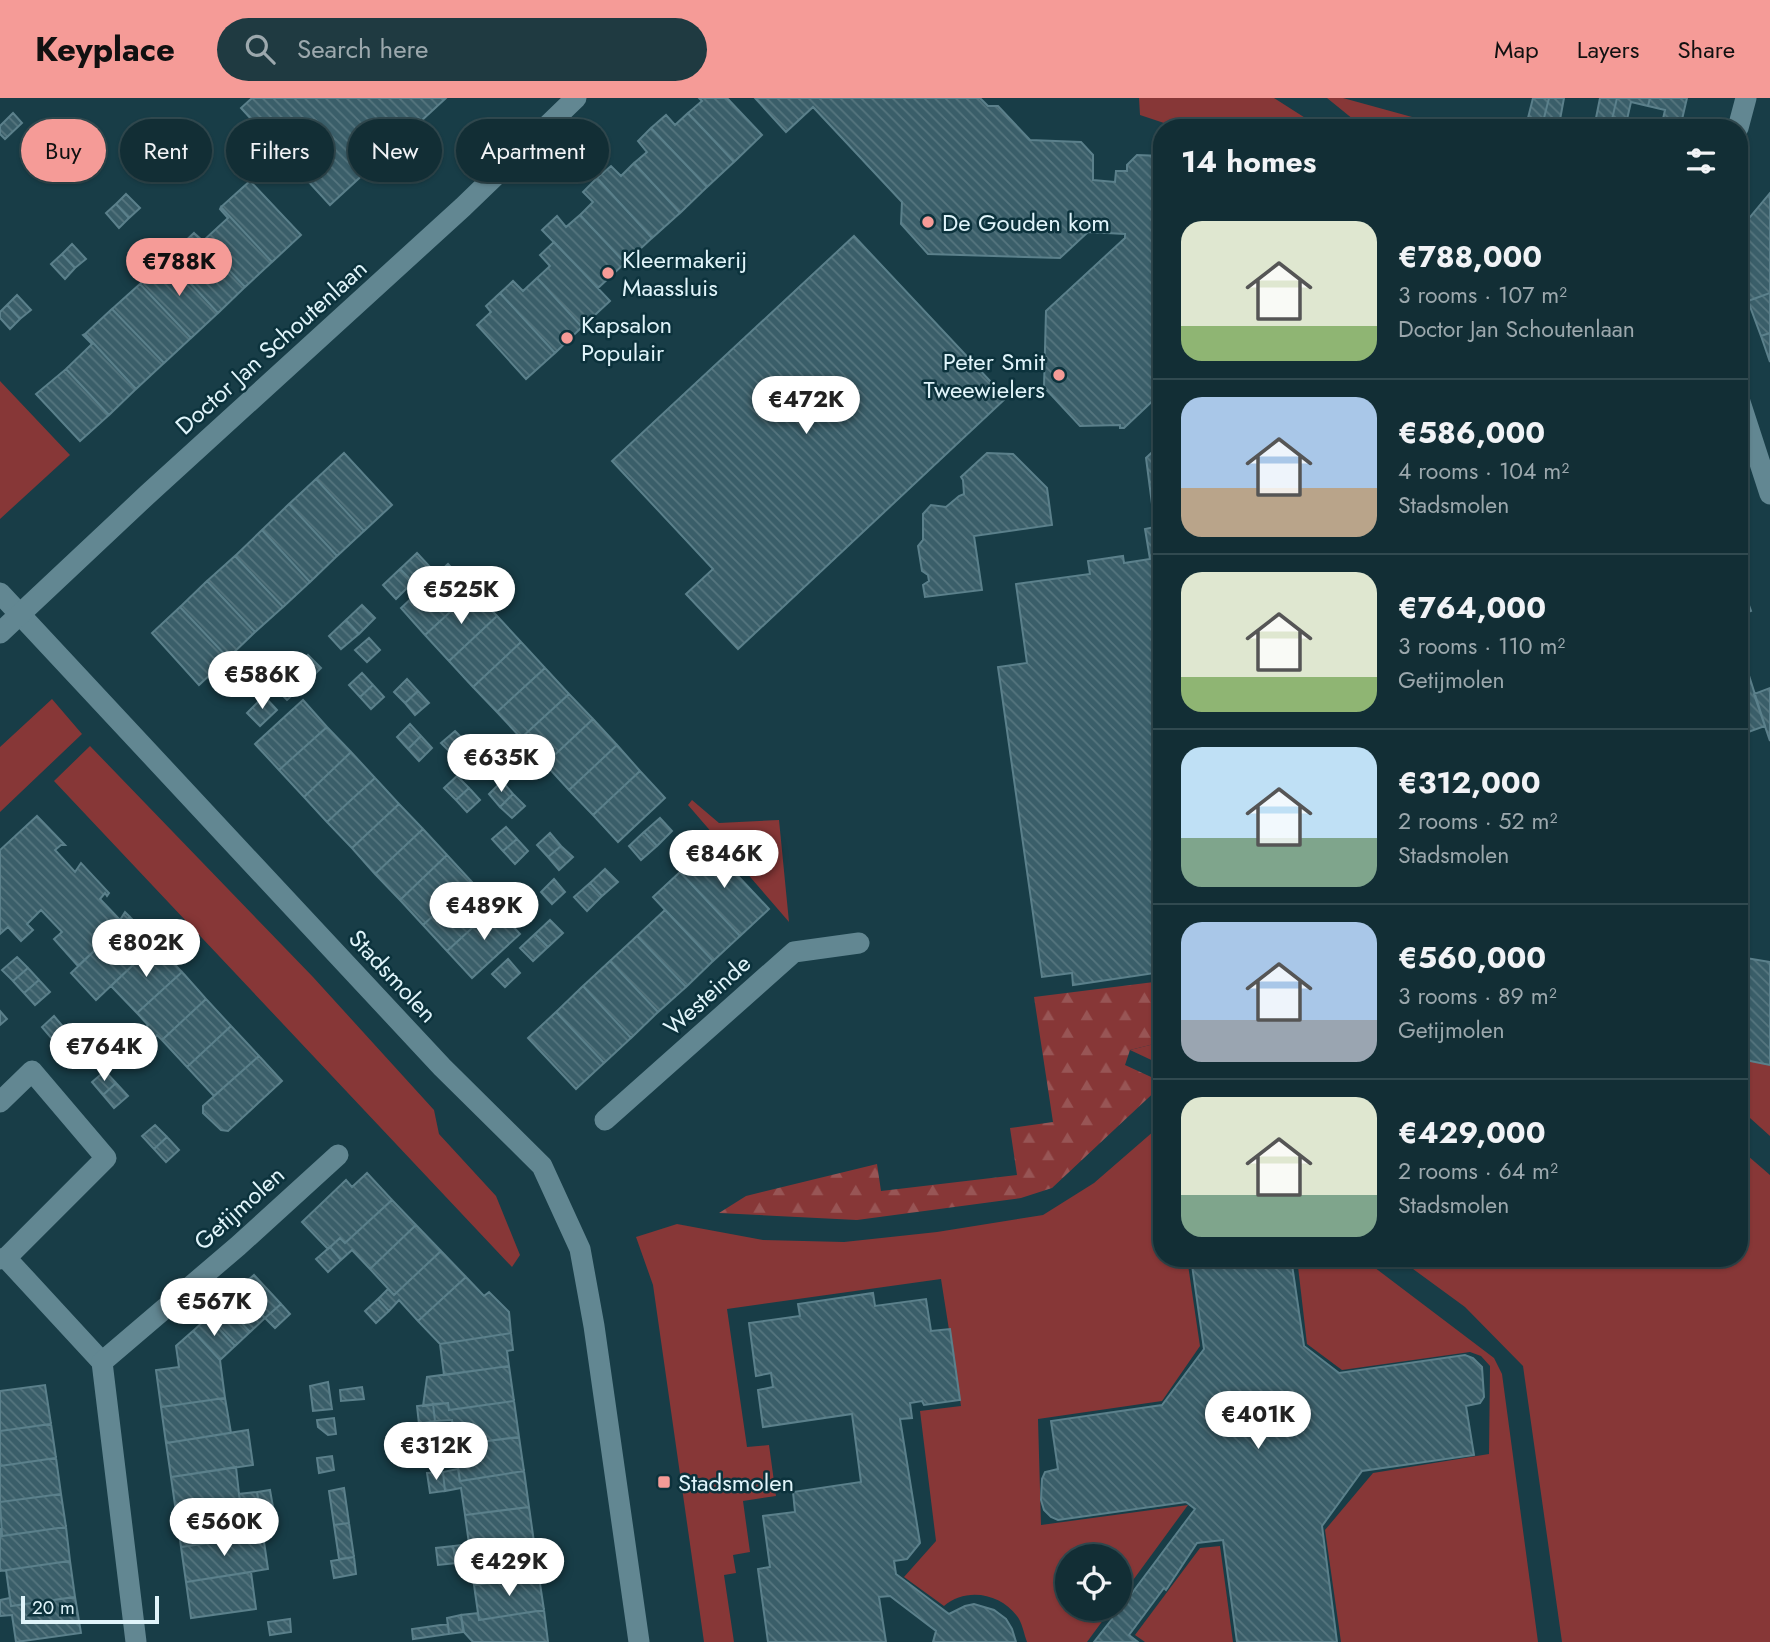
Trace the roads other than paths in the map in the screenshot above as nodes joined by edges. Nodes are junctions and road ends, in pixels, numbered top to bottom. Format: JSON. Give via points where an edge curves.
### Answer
{"nodes":[{"id":1,"x":576,"y":98,"type":"edge"},
{"id":2,"x":1746,"y":98,"type":"edge"},
{"id":3,"x":1740,"y":119,"type":"edge"},
{"id":4,"x":1748,"y":427,"type":"edge"},
{"id":5,"x":1770,"y":494,"type":"edge"},
{"id":6,"x":0,"y":593,"type":"edge"},
{"id":7,"x":20,"y":614,"type":"junction"},
{"id":8,"x":0,"y":633,"type":"edge"},
{"id":9,"x":859,"y":943,"type":"dead end"},
{"id":10,"x":0,"y":1102,"type":"edge"},
{"id":11,"x":605,"y":1120,"type":"dead end"},
{"id":12,"x":338,"y":1155,"type":"dead end"},
{"id":13,"x":3,"y":1259,"type":"edge"},
{"id":14,"x":102,"y":1362,"type":"junction"},
{"id":15,"x":136,"y":1642,"type":"edge"},
{"id":16,"x":639,"y":1642,"type":"edge"}],
"edges":[{"from":1,"to":7,"type":"street","name":"Doctor Jan Schoutenlaan"},
{"from":2,"to":3,"type":"street"},
{"from":4,"to":5,"type":"street"},
{"from":6,"to":7,"type":"street","name":"Stadsmolen"},
{"from":7,"to":8,"type":"street","name":"Doctor Jan Schoutenlaan"},
{"from":7,"to":16,"type":"street","name":"Stadsmolen","via":[[442,1067],[542,1166],[580,1249]]},
{"from":9,"to":11,"type":"street","name":"Westeinde","via":[[794,952]]},
{"from":10,"to":13,"type":"street","via":[[32,1071],[106,1158]]},
{"from":12,"to":14,"type":"street","name":"Getijmolen"},
{"from":13,"to":14,"type":"street"},
{"from":14,"to":15,"type":"street"}]}
